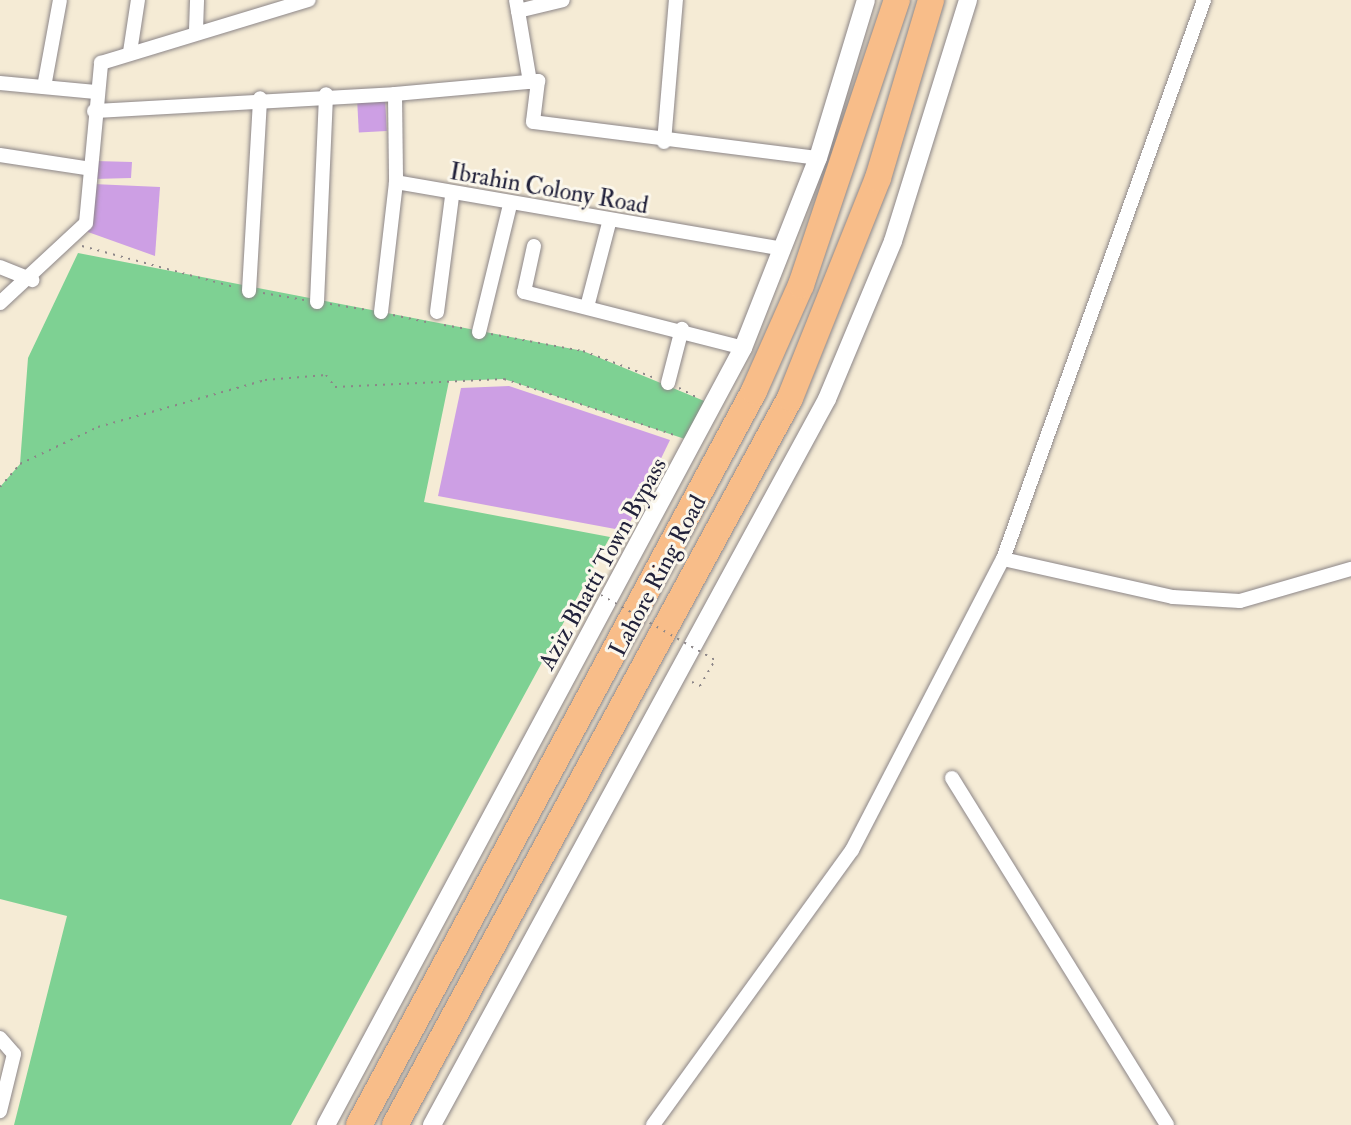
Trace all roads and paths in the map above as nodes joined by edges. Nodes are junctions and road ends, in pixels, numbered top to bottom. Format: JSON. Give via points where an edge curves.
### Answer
{"nodes":[{"id":1,"x":60,"y":0,"type":"edge"},
{"id":2,"x":138,"y":0,"type":"edge"},
{"id":3,"x":197,"y":0,"type":"edge"},
{"id":4,"x":309,"y":0,"type":"edge"},
{"id":5,"x":563,"y":0,"type":"edge"},
{"id":6,"x":676,"y":0,"type":"edge"},
{"id":7,"x":866,"y":0,"type":"edge"},
{"id":8,"x":897,"y":0,"type":"edge"},
{"id":9,"x":931,"y":0,"type":"edge"},
{"id":10,"x":968,"y":0,"type":"edge"},
{"id":11,"x":1204,"y":0,"type":"edge"},
{"id":12,"x":517,"y":6,"type":"edge"},
{"id":13,"x":250,"y":7,"type":"edge"},
{"id":14,"x":196,"y":30,"type":"junction"},
{"id":15,"x":130,"y":52,"type":"junction"},
{"id":16,"x":530,"y":82,"type":"junction"},
{"id":17,"x":0,"y":83,"type":"edge"},
{"id":18,"x":44,"y":87,"type":"junction"},
{"id":19,"x":96,"y":92,"type":"junction"},
{"id":20,"x":326,"y":94,"type":"junction"},
{"id":21,"x":395,"y":94,"type":"junction"},
{"id":22,"x":260,"y":98,"type":"junction"},
{"id":23,"x":94,"y":111,"type":"junction"},
{"id":24,"x":664,"y":142,"type":"junction"},
{"id":25,"x":0,"y":155,"type":"edge"},
{"id":26,"x":818,"y":158,"type":"junction"},
{"id":27,"x":91,"y":169,"type":"junction"},
{"id":28,"x":396,"y":182,"type":"junction"},
{"id":29,"x":452,"y":196,"type":"junction"},
{"id":30,"x":510,"y":205,"type":"junction"},
{"id":31,"x":609,"y":223,"type":"junction"},
{"id":32,"x":73,"y":242,"type":"junction"},
{"id":33,"x":534,"y":246,"type":"dead end"},
{"id":34,"x":783,"y":249,"type":"junction"},
{"id":35,"x":0,"y":267,"type":"edge"},
{"id":36,"x":32,"y":280,"type":"junction"},
{"id":37,"x":249,"y":291,"type":"junction"},
{"id":38,"x":317,"y":302,"type":"junction"},
{"id":39,"x":0,"y":303,"type":"edge"},
{"id":40,"x":587,"y":307,"type":"junction"},
{"id":41,"x":381,"y":312,"type":"junction"},
{"id":42,"x":437,"y":312,"type":"dead end"},
{"id":43,"x":682,"y":329,"type":"junction"},
{"id":44,"x":479,"y":332,"type":"junction"},
{"id":45,"x":743,"y":348,"type":"junction"},
{"id":46,"x":668,"y":383,"type":"junction"},
{"id":47,"x":714,"y":405,"type":"junction"},
{"id":48,"x":697,"y":443,"type":"junction"},
{"id":49,"x":0,"y":487,"type":"edge"},
{"id":50,"x":1003,"y":559,"type":"junction"},
{"id":51,"x":1351,"y":569,"type":"edge"},
{"id":52,"x":601,"y":595,"type":"dead end"},
{"id":53,"x":700,"y":686,"type":"dead end"},
{"id":54,"x":952,"y":778,"type":"dead end"},
{"id":55,"x":0,"y":1038,"type":"edge"},
{"id":56,"x":0,"y":1111,"type":"edge"},
{"id":57,"x":326,"y":1125,"type":"edge"},
{"id":58,"x":359,"y":1125,"type":"edge"},
{"id":59,"x":395,"y":1125,"type":"edge"},
{"id":60,"x":432,"y":1125,"type":"edge"},
{"id":61,"x":654,"y":1125,"type":"edge"},
{"id":62,"x":1167,"y":1125,"type":"edge"}],
"edges":[{"from":1,"to":18,"type":"street"},
{"from":2,"to":15,"type":"street"},
{"from":3,"to":14,"type":"street"},
{"from":4,"to":13,"type":"street"},
{"from":5,"to":12,"type":"street"},
{"from":6,"to":24,"type":"street"},
{"from":7,"to":26,"type":"street","name":"Aziz Bhatti Town Bypass"},
{"from":8,"to":58,"type":"highway","name":"Lahore Ring Road","via":[[801,285],[754,391]]},
{"from":9,"to":59,"type":"highway","name":"Lahore Ring Road","via":[[878,178],[790,398]]},
{"from":10,"to":60,"type":"street","via":[[893,241],[827,399],[760,533]]},
{"from":11,"to":50,"type":"street"},
{"from":12,"to":16,"type":"street"},
{"from":13,"to":14,"type":"street"},
{"from":14,"to":15,"type":"street"},
{"from":15,"to":19,"type":"street","via":[[101,63]]},
{"from":16,"to":21,"type":"street"},
{"from":16,"to":24,"type":"street","via":[[538,81],[533,122]]},
{"from":17,"to":18,"type":"street"},
{"from":18,"to":19,"type":"street"},
{"from":19,"to":23,"type":"street"},
{"from":20,"to":21,"type":"street"},
{"from":20,"to":22,"type":"street"},
{"from":20,"to":38,"type":"street"},
{"from":21,"to":28,"type":"street"},
{"from":22,"to":23,"type":"street"},
{"from":22,"to":37,"type":"street"},
{"from":23,"to":27,"type":"street"},
{"from":24,"to":26,"type":"street"},
{"from":25,"to":27,"type":"street"},
{"from":26,"to":34,"type":"street","name":"Aziz Bhatti Town Bypass"},
{"from":27,"to":32,"type":"street","via":[[86,223]]},
{"from":28,"to":29,"type":"street","name":"Ibrahin Colony Road"},
{"from":28,"to":41,"type":"street"},
{"from":29,"to":30,"type":"street","name":"Ibrahin Colony Road"},
{"from":29,"to":42,"type":"street"},
{"from":30,"to":31,"type":"street","name":"Ibrahin Colony Road"},
{"from":30,"to":44,"type":"street"},
{"from":31,"to":34,"type":"street","name":"Ibrahin Colony Road"},
{"from":31,"to":40,"type":"street"},
{"from":32,"to":36,"type":"street"},
{"from":32,"to":37,"type":"path"},
{"from":33,"to":40,"type":"street","via":[[524,292]]},
{"from":34,"to":45,"type":"street","name":"Aziz Bhatti Town Bypass"},
{"from":35,"to":36,"type":"street"},
{"from":36,"to":39,"type":"street"},
{"from":37,"to":38,"type":"path"},
{"from":38,"to":41,"type":"path"},
{"from":40,"to":43,"type":"street"},
{"from":41,"to":44,"type":"path"},
{"from":43,"to":45,"type":"street"},
{"from":43,"to":46,"type":"street"},
{"from":44,"to":46,"type":"path","via":[[583,351]]},
{"from":45,"to":47,"type":"street","name":"Aziz Bhatti Town Bypass"},
{"from":46,"to":47,"type":"path"},
{"from":47,"to":48,"type":"street","name":"Aziz Bhatti Town Bypass"},
{"from":48,"to":49,"type":"path","via":[[504,379],[335,387],[326,375],[193,396],[98,427],[20,464]]},
{"from":48,"to":57,"type":"street","name":"Aziz Bhatti Town Bypass"},
{"from":50,"to":51,"type":"street","via":[[1173,597],[1240,601]]},
{"from":50,"to":61,"type":"street","via":[[859,839]]},
{"from":52,"to":53,"type":"path","bridge":true,"via":[[715,660]]},
{"from":54,"to":62,"type":"street"},
{"from":55,"to":56,"type":"street","via":[[14,1054]]}]}
